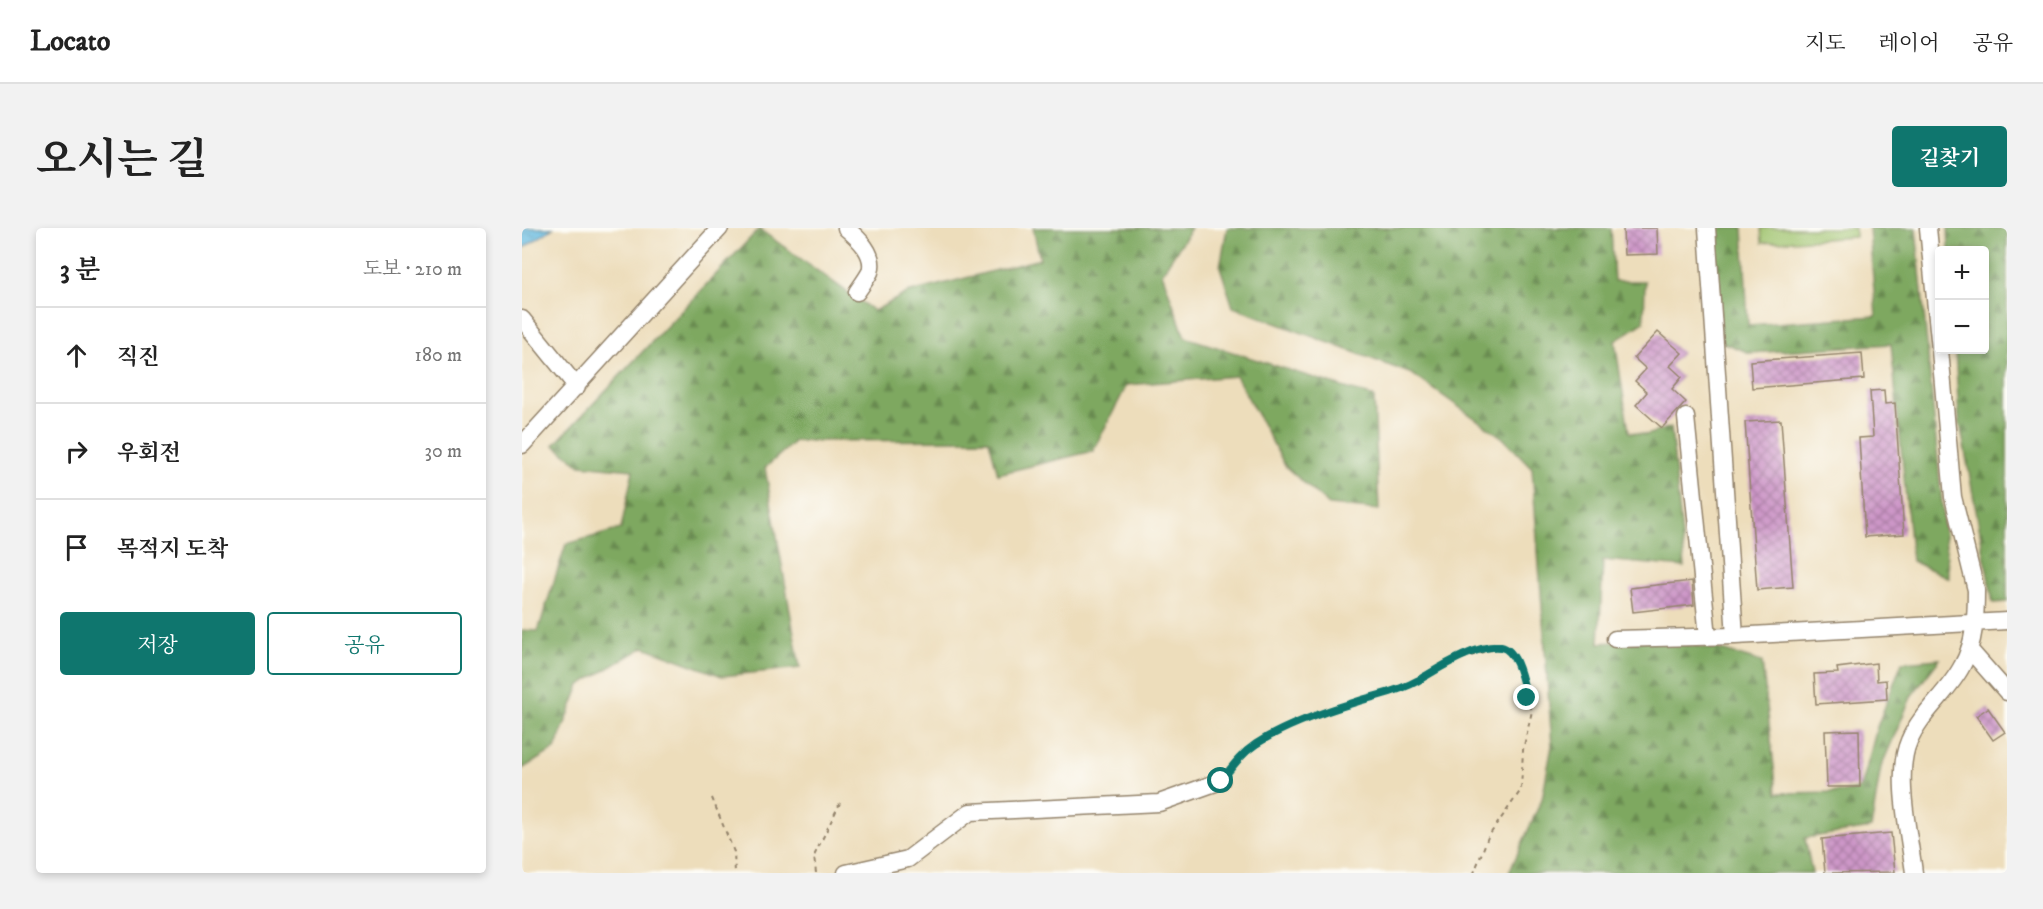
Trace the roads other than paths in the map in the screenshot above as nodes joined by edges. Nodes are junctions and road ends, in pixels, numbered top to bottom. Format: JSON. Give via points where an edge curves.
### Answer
{"nodes":[{"id":1,"x":720,"y":228,"type":"edge"},
{"id":2,"x":846,"y":228,"type":"edge"},
{"id":3,"x":1707,"y":228,"type":"edge"},
{"id":4,"x":1928,"y":228,"type":"edge"},
{"id":5,"x":857,"y":292,"type":"dead end"},
{"id":6,"x":1935,"y":300,"type":"edge"},
{"id":7,"x":522,"y":319,"type":"edge"},
{"id":8,"x":1940,"y":354,"type":"edge"},
{"id":9,"x":577,"y":387,"type":"junction"},
{"id":10,"x":1686,"y":417,"type":"dead end"},
{"id":11,"x":522,"y":445,"type":"edge"},
{"id":12,"x":2007,"y":621,"type":"edge"},
{"id":13,"x":1974,"y":623,"type":"junction"},
{"id":14,"x":1735,"y":636,"type":"junction"},
{"id":15,"x":1708,"y":637,"type":"junction"},
{"id":16,"x":1616,"y":639,"type":"dead end"},
{"id":17,"x":1969,"y":649,"type":"junction"},
{"id":18,"x":2007,"y":692,"type":"edge"},
{"id":19,"x":1221,"y":781,"type":"road end"},
{"id":20,"x":846,"y":873,"type":"edge"},
{"id":21,"x":1914,"y":873,"type":"edge"}],
"edges":[{"from":1,"to":9,"type":"street"},
{"from":2,"to":5,"type":"street","via":[[861,241],[870,258],[870,271]]},
{"from":3,"to":14,"type":"street"},
{"from":4,"to":6,"type":"street"},
{"from":7,"to":9,"type":"street"},
{"from":8,"to":13,"type":"street","via":[[1953,497],[1976,590]]},
{"from":9,"to":11,"type":"street"},
{"from":10,"to":15,"type":"street"},
{"from":12,"to":13,"type":"street"},
{"from":13,"to":14,"type":"street"},
{"from":13,"to":17,"type":"street"},
{"from":14,"to":15,"type":"street"},
{"from":15,"to":16,"type":"street"},
{"from":17,"to":18,"type":"street"},
{"from":17,"to":21,"type":"street","via":[[1962,666],[1916,728],[1905,754],[1903,774]]},
{"from":19,"to":20,"type":"street","via":[[1159,803],[970,812],[908,859]]}]}
